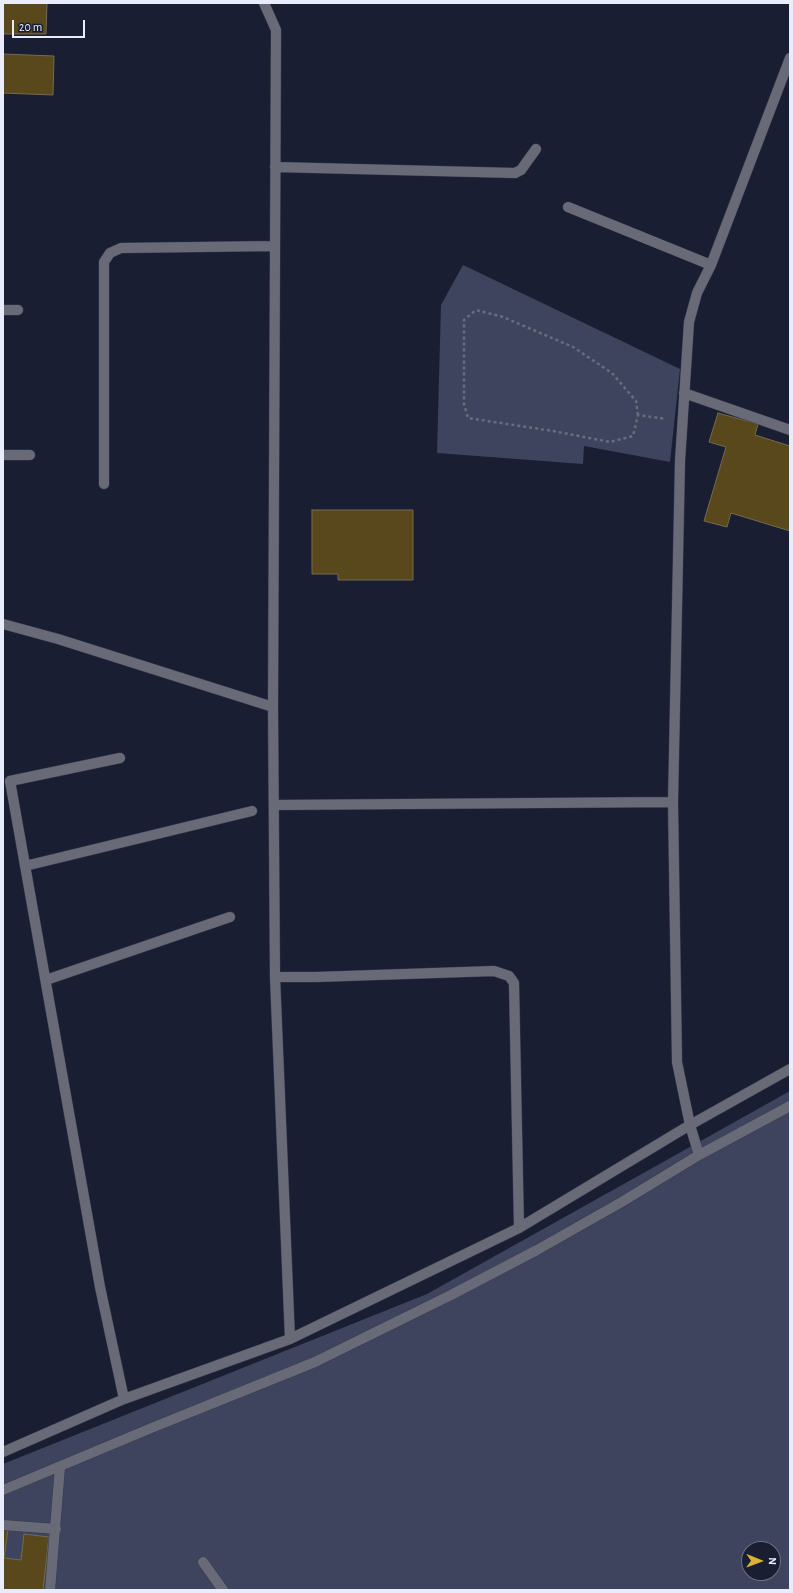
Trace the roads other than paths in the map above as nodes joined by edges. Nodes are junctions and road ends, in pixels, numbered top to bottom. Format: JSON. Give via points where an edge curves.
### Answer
{"nodes":[{"id":1,"x":264,"y":3,"type":"edge"},
{"id":2,"x":790,"y":58,"type":"edge"},
{"id":3,"x":536,"y":149,"type":"dead end"},
{"id":4,"x":275,"y":167,"type":"junction"},
{"id":5,"x":568,"y":207,"type":"dead end"},
{"id":6,"x":275,"y":246,"type":"junction"},
{"id":7,"x":711,"y":265,"type":"junction"},
{"id":8,"x":3,"y":310,"type":"edge"},
{"id":9,"x":18,"y":310,"type":"dead end"},
{"id":10,"x":684,"y":393,"type":"junction"},
{"id":11,"x":790,"y":430,"type":"edge"},
{"id":12,"x":3,"y":455,"type":"edge"},
{"id":13,"x":30,"y":455,"type":"dead end"},
{"id":14,"x":104,"y":484,"type":"dead end"},
{"id":15,"x":3,"y":624,"type":"edge"},
{"id":16,"x":273,"y":707,"type":"junction"},
{"id":17,"x":120,"y":758,"type":"dead end"},
{"id":18,"x":673,"y":802,"type":"junction"},
{"id":19,"x":274,"y":805,"type":"junction"},
{"id":20,"x":252,"y":811,"type":"dead end"},
{"id":21,"x":25,"y":866,"type":"junction"},
{"id":22,"x":230,"y":918,"type":"dead end"},
{"id":23,"x":275,"y":978,"type":"junction"},
{"id":24,"x":46,"y":980,"type":"junction"},
{"id":25,"x":790,"y":1069,"type":"edge"},
{"id":26,"x":790,"y":1106,"type":"edge"},
{"id":27,"x":690,"y":1126,"type":"junction"},
{"id":28,"x":699,"y":1155,"type":"junction"},
{"id":29,"x":519,"y":1228,"type":"junction"},
{"id":30,"x":290,"y":1339,"type":"junction"},
{"id":31,"x":124,"y":1399,"type":"junction"},
{"id":32,"x":3,"y":1452,"type":"edge"},
{"id":33,"x":60,"y":1467,"type":"junction"},
{"id":34,"x":3,"y":1490,"type":"edge"},
{"id":35,"x":3,"y":1525,"type":"edge"},
{"id":36,"x":56,"y":1529,"type":"junction"},
{"id":37,"x":203,"y":1562,"type":"dead end"},
{"id":38,"x":50,"y":1590,"type":"edge"},
{"id":39,"x":223,"y":1590,"type":"edge"}],
"edges":[{"from":1,"to":4,"type":"street","via":[[276,30]]},
{"from":2,"to":7,"type":"street"},
{"from":3,"to":4,"type":"street","via":[[521,170],[515,173]]},
{"from":4,"to":6,"type":"street"},
{"from":5,"to":7,"type":"street"},
{"from":6,"to":14,"type":"street","via":[[121,248],[110,253],[104,262]]},
{"from":6,"to":16,"type":"street"},
{"from":7,"to":10,"type":"street","via":[[697,293],[688,322]]},
{"from":8,"to":9,"type":"street"},
{"from":10,"to":11,"type":"street"},
{"from":10,"to":18,"type":"street","via":[[680,461]]},
{"from":12,"to":13,"type":"street"},
{"from":15,"to":16,"type":"street"},
{"from":16,"to":19,"type":"street"},
{"from":17,"to":21,"type":"street","via":[[10,782]]},
{"from":18,"to":19,"type":"street"},
{"from":18,"to":27,"type":"street","via":[[677,1062]]},
{"from":19,"to":23,"type":"street"},
{"from":20,"to":21,"type":"street"},
{"from":21,"to":24,"type":"street"},
{"from":22,"to":24,"type":"street"},
{"from":23,"to":29,"type":"street","via":[[494,971],[509,976],[514,983]]},
{"from":23,"to":30,"type":"street"},
{"from":24,"to":31,"type":"street","via":[[100,1287]]},
{"from":25,"to":27,"type":"street"},
{"from":26,"to":28,"type":"street"},
{"from":27,"to":28,"type":"street"},
{"from":27,"to":29,"type":"street"},
{"from":28,"to":33,"type":"street","via":[[537,1250],[315,1362]]},
{"from":29,"to":30,"type":"street"},
{"from":30,"to":31,"type":"street"},
{"from":31,"to":32,"type":"street"},
{"from":33,"to":34,"type":"street"},
{"from":33,"to":36,"type":"street"},
{"from":35,"to":36,"type":"street"},
{"from":36,"to":38,"type":"street"},
{"from":37,"to":39,"type":"street"}]}
